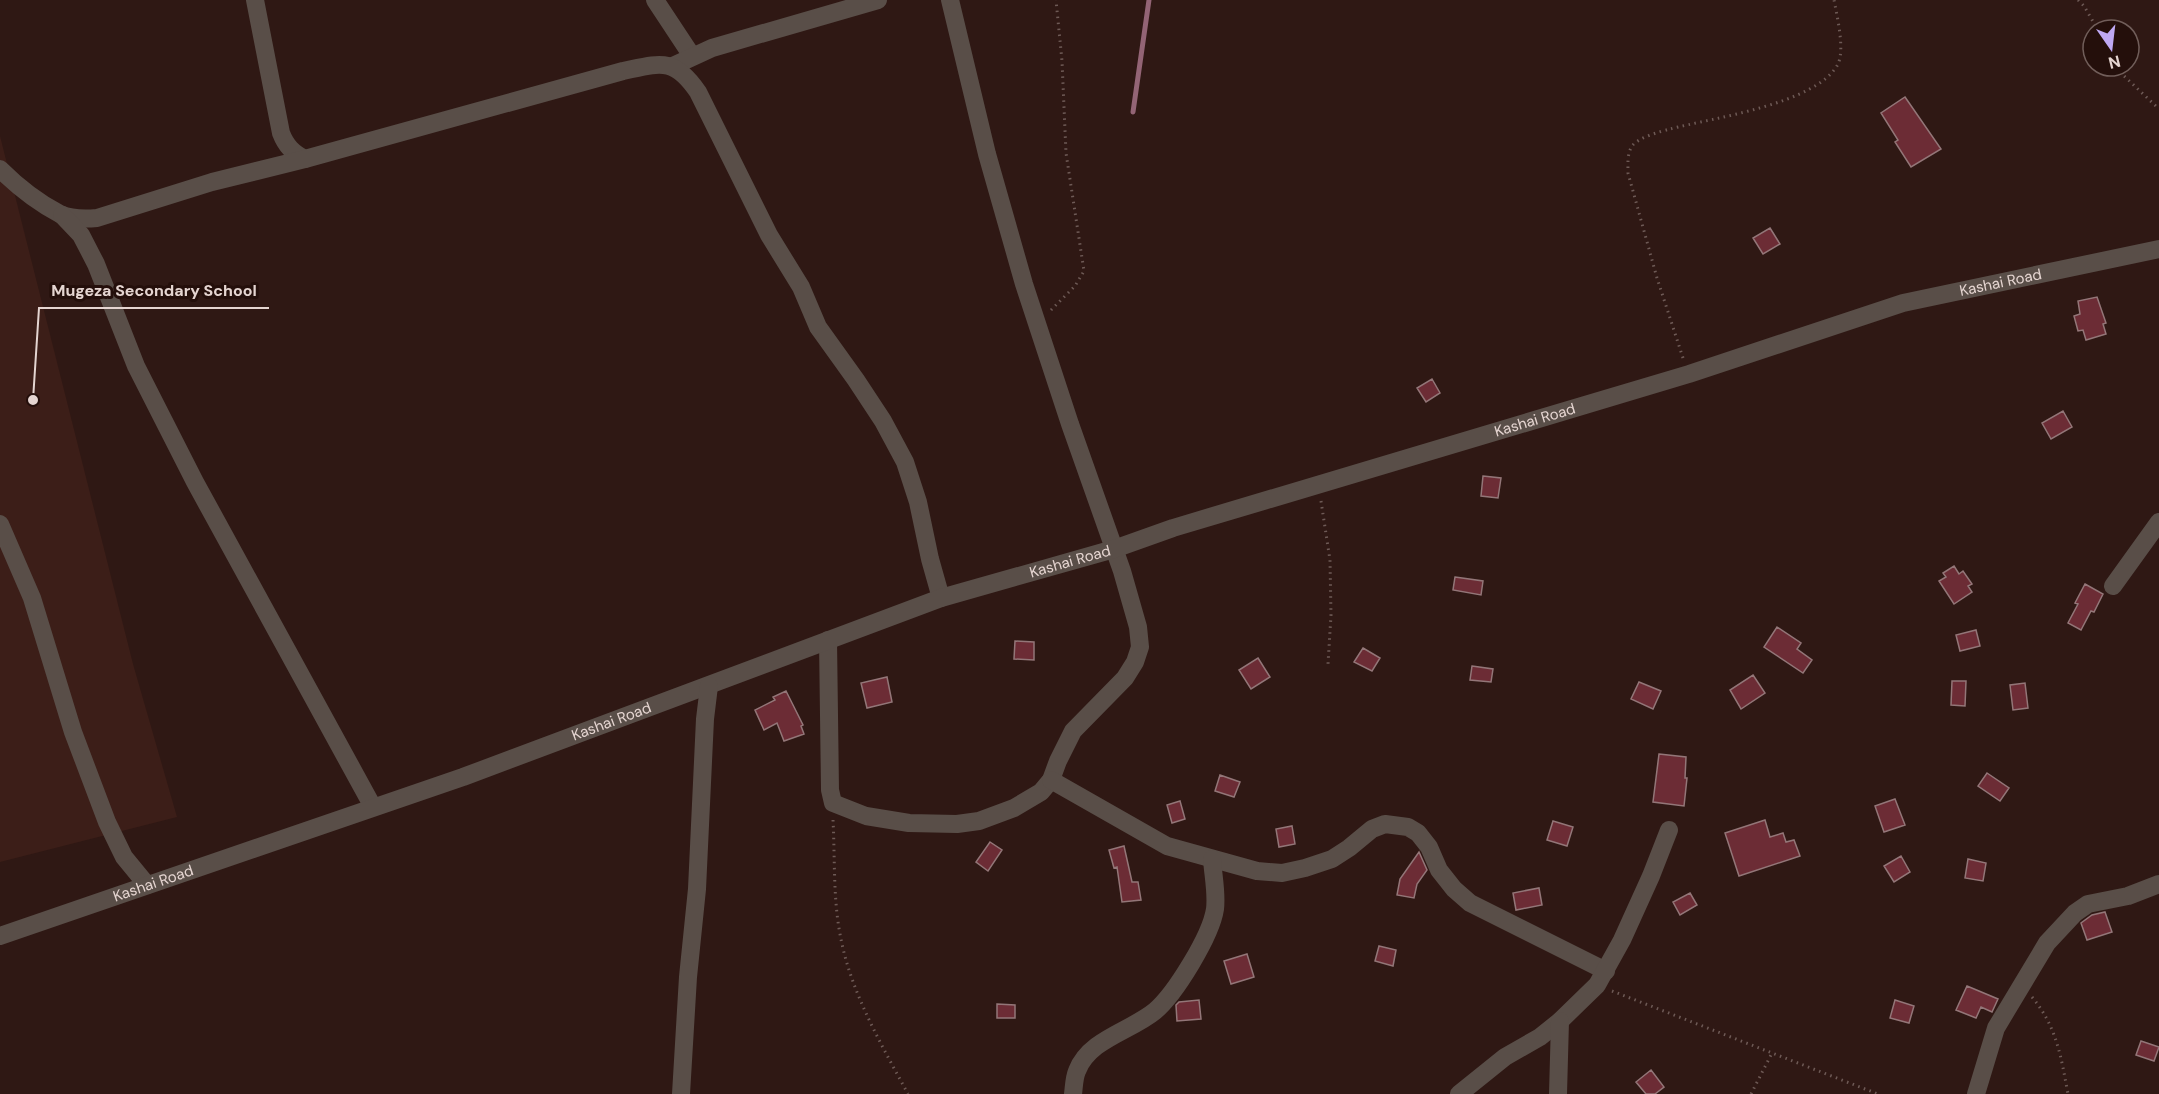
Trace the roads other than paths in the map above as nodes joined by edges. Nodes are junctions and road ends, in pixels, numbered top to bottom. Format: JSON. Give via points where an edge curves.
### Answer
{"nodes":[{"id":1,"x":255,"y":0,"type":"edge"},
{"id":2,"x":656,"y":0,"type":"edge"},
{"id":3,"x":878,"y":0,"type":"edge"},
{"id":4,"x":950,"y":0,"type":"edge"},
{"id":5,"x":692,"y":56,"type":"junction"},
{"id":6,"x":673,"y":66,"type":"junction"},
{"id":7,"x":305,"y":159,"type":"junction"},
{"id":8,"x":0,"y":169,"type":"edge"},
{"id":9,"x":62,"y":215,"type":"junction"},
{"id":10,"x":2159,"y":249,"type":"edge"},
{"id":11,"x":2159,"y":522,"type":"edge"},
{"id":12,"x":0,"y":524,"type":"edge"},
{"id":13,"x":1114,"y":549,"type":"junction"},
{"id":14,"x":2113,"y":586,"type":"dead end"},
{"id":15,"x":941,"y":598,"type":"junction"},
{"id":16,"x":828,"y":640,"type":"junction"},
{"id":17,"x":709,"y":686,"type":"junction"},
{"id":18,"x":1051,"y":780,"type":"junction"},
{"id":19,"x":373,"y":807,"type":"junction"},
{"id":20,"x":1669,"y":830,"type":"dead end"},
{"id":21,"x":1212,"y":859,"type":"junction"},
{"id":22,"x":2159,"y":884,"type":"edge"},
{"id":23,"x":147,"y":885,"type":"junction"},
{"id":24,"x":0,"y":936,"type":"edge"},
{"id":25,"x":1601,"y":978,"type":"junction"},
{"id":26,"x":1560,"y":1021,"type":"junction"},
{"id":27,"x":681,"y":1094,"type":"edge"},
{"id":28,"x":1073,"y":1094,"type":"edge"},
{"id":29,"x":1459,"y":1094,"type":"edge"},
{"id":30,"x":1558,"y":1094,"type":"edge"},
{"id":31,"x":1976,"y":1094,"type":"edge"}],
"edges":[{"from":1,"to":7,"type":"street","via":[[281,133],[294,153]]},
{"from":2,"to":5,"type":"street"},
{"from":3,"to":5,"type":"street"},
{"from":4,"to":13,"type":"street","via":[[987,154],[1039,333]]},
{"from":5,"to":6,"type":"street"},
{"from":6,"to":7,"type":"street","via":[[623,71]]},
{"from":6,"to":15,"type":"street","via":[[688,76],[698,92],[769,235],[801,287],[818,327],[883,421],[905,462]]},
{"from":7,"to":9,"type":"street","via":[[223,179],[97,218]]},
{"from":8,"to":9,"type":"street"},
{"from":9,"to":19,"type":"street","via":[[81,235],[136,366],[195,482]]},
{"from":10,"to":13,"type":"street","name":"Kashai Road","via":[[1903,303],[1689,374]]},
{"from":11,"to":14,"type":"street"},
{"from":12,"to":23,"type":"street","via":[[32,598],[73,732],[107,822],[124,857]]},
{"from":13,"to":15,"type":"street","name":"Kashai Road"},
{"from":13,"to":18,"type":"street","via":[[1138,627],[1140,647],[1125,678],[1073,731]]},
{"from":15,"to":16,"type":"street","name":"Kashai Road"},
{"from":16,"to":17,"type":"street","name":"Kashai Road"},
{"from":16,"to":18,"type":"street","via":[[832,803],[866,816],[909,823],[957,824],[979,821],[1014,808],[1041,792]]},
{"from":17,"to":19,"type":"street","name":"Kashai Road"},
{"from":17,"to":27,"type":"street"},
{"from":18,"to":21,"type":"street","via":[[1167,846]]},
{"from":19,"to":23,"type":"street","name":"Kashai Road"},
{"from":20,"to":25,"type":"street"},
{"from":21,"to":25,"type":"street","via":[[1282,873],[1332,859],[1378,826],[1408,827],[1418,833],[1439,870],[1470,903]]},
{"from":21,"to":28,"type":"street","via":[[1215,909],[1211,926],[1193,959],[1156,1011],[1088,1054],[1077,1071]]},
{"from":22,"to":31,"type":"street","via":[[2128,896],[2088,904],[2047,943],[1996,1029]]},
{"from":23,"to":24,"type":"street","name":"Kashai Road"},
{"from":25,"to":26,"type":"street"},
{"from":26,"to":29,"type":"street","via":[[1504,1057]]},
{"from":26,"to":30,"type":"street"}]}
